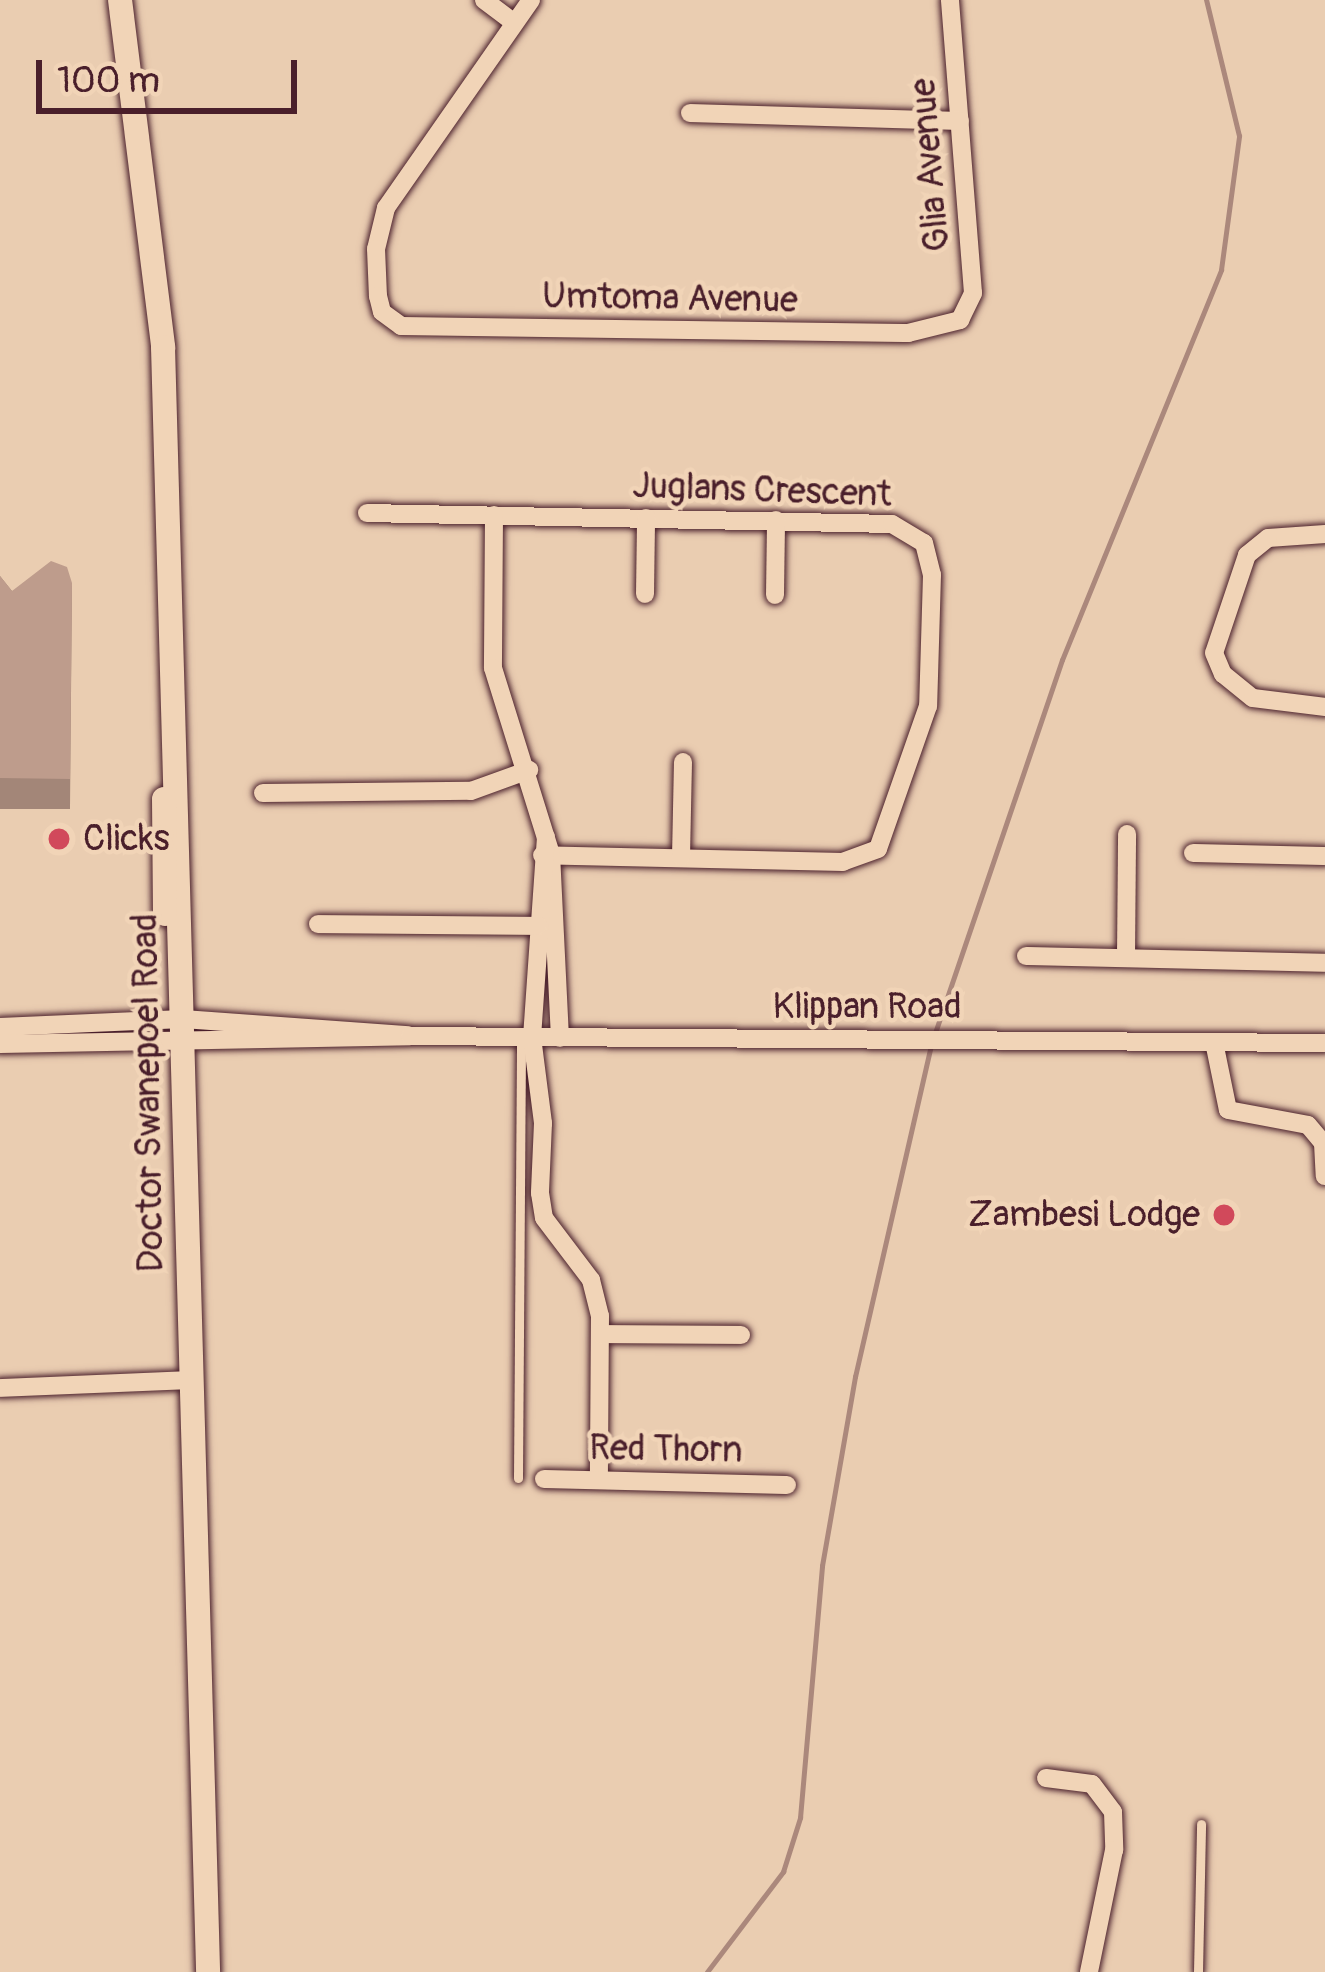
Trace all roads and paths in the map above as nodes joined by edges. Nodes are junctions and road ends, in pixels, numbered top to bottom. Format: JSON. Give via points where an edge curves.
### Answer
{"nodes":[{"id":1,"x":117,"y":0,"type":"edge"},
{"id":2,"x":484,"y":0,"type":"edge"},
{"id":3,"x":531,"y":0,"type":"edge"},
{"id":4,"x":950,"y":0,"type":"edge"},
{"id":5,"x":514,"y":23,"type":"junction"},
{"id":6,"x":690,"y":113,"type":"dead end"},
{"id":7,"x":960,"y":121,"type":"junction"},
{"id":8,"x":960,"y":320,"type":"joint"},
{"id":9,"x":367,"y":513,"type":"dead end"},
{"id":10,"x":494,"y":515,"type":"junction"},
{"id":11,"x":646,"y":518,"type":"junction"},
{"id":12,"x":776,"y":520,"type":"junction"},
{"id":13,"x":1325,"y":534,"type":"edge"},
{"id":14,"x":645,"y":595,"type":"dead end"},
{"id":15,"x":776,"y":595,"type":"dead end"},
{"id":16,"x":1325,"y":706,"type":"edge"},
{"id":17,"x":683,"y":763,"type":"dead end"},
{"id":18,"x":529,"y":770,"type":"junction"},
{"id":19,"x":262,"y":793,"type":"dead end"},
{"id":20,"x":1127,"y":834,"type":"dead end"},
{"id":21,"x":546,"y":848,"type":"junction"},
{"id":22,"x":1193,"y":854,"type":"dead end"},
{"id":23,"x":1325,"y":856,"type":"edge"},
{"id":24,"x":681,"y":857,"type":"junction"},
{"id":25,"x":318,"y":924,"type":"dead end"},
{"id":26,"x":538,"y":926,"type":"junction"},
{"id":27,"x":1026,"y":956,"type":"dead end"},
{"id":28,"x":1126,"y":957,"type":"junction"},
{"id":29,"x":1325,"y":963,"type":"edge"},
{"id":30,"x":0,"y":1027,"type":"edge"},
{"id":31,"x":175,"y":1029,"type":"junction"},
{"id":32,"x":527,"y":1037,"type":"junction"},
{"id":33,"x":560,"y":1038,"type":"junction"},
{"id":34,"x":1214,"y":1042,"type":"junction"},
{"id":35,"x":1325,"y":1043,"type":"edge"},
{"id":36,"x":0,"y":1044,"type":"edge"},
{"id":37,"x":1325,"y":1176,"type":"edge"},
{"id":38,"x":600,"y":1334,"type":"junction"},
{"id":39,"x":741,"y":1335,"type":"dead end"},
{"id":40,"x":182,"y":1380,"type":"junction"},
{"id":41,"x":0,"y":1388,"type":"edge"},
{"id":42,"x":518,"y":1478,"type":"dead end"},
{"id":43,"x":544,"y":1479,"type":"dead end"},
{"id":44,"x":598,"y":1479,"type":"junction"},
{"id":45,"x":787,"y":1485,"type":"dead end"},
{"id":46,"x":1046,"y":1778,"type":"dead end"},
{"id":47,"x":1201,"y":1824,"type":"dead end"},
{"id":48,"x":194,"y":1972,"type":"edge"},
{"id":49,"x":208,"y":1972,"type":"edge"},
{"id":50,"x":1089,"y":1972,"type":"edge"},
{"id":51,"x":1198,"y":1972,"type":"edge"}],
"edges":[{"from":1,"to":31,"type":"main road","name":"Doctor Swanepoel Road","via":[[163,346]]},
{"from":2,"to":5,"type":"street"},
{"from":3,"to":5,"type":"street"},
{"from":4,"to":7,"type":"street","name":"Glia Avenue"},
{"from":5,"to":8,"type":"street","name":"Umtoma Avenue","via":[[386,208],[376,249],[382,312],[413,328],[908,333]]},
{"from":6,"to":7,"type":"street"},
{"from":7,"to":8,"type":"street","name":"Glia Avenue","via":[[974,293]]},
{"from":9,"to":10,"type":"street","name":"Juglans Crescent"},
{"from":10,"to":11,"type":"street","name":"Juglans Crescent"},
{"from":10,"to":18,"type":"street","via":[[493,668]]},
{"from":11,"to":12,"type":"street","name":"Juglans Crescent"},
{"from":11,"to":14,"type":"street"},
{"from":12,"to":15,"type":"street"},
{"from":12,"to":24,"type":"street","name":"Juglans Crescent","via":[[892,524],[924,543],[932,575],[923,735],[885,837],[868,856]]},
{"from":13,"to":16,"type":"street","via":[[1268,538],[1247,555],[1214,653],[1223,674],[1253,698]]},
{"from":17,"to":24,"type":"street"},
{"from":18,"to":19,"type":"street","via":[[471,791]]},
{"from":18,"to":21,"type":"street"},
{"from":20,"to":28,"type":"street"},
{"from":21,"to":24,"type":"street","name":"Juglans Crescent"},
{"from":21,"to":26,"type":"street"},
{"from":21,"to":33,"type":"street"},
{"from":22,"to":23,"type":"street"},
{"from":25,"to":26,"type":"street"},
{"from":26,"to":32,"type":"street"},
{"from":27,"to":28,"type":"street"},
{"from":28,"to":29,"type":"street"},
{"from":30,"to":31,"type":"street","name":"Klippan Road"},
{"from":31,"to":32,"type":"street","name":"Klippan Road"},
{"from":31,"to":36,"type":"street","name":"Klippan Road"},
{"from":31,"to":40,"type":"main road","name":"Doctor Swanepoel Road"},
{"from":32,"to":33,"type":"street","name":"Klippan Road"},
{"from":32,"to":38,"type":"street","via":[[544,1218],[591,1280]]},
{"from":32,"to":42,"type":"lane"},
{"from":33,"to":34,"type":"street","name":"Klippan Road"},
{"from":34,"to":35,"type":"street","name":"Klippan Road"},
{"from":34,"to":37,"type":"street","via":[[1228,1110],[1318,1132]]},
{"from":38,"to":39,"type":"street"},
{"from":38,"to":44,"type":"street"},
{"from":40,"to":41,"type":"street"},
{"from":40,"to":48,"type":"main road","name":"Doctor Swanepoel Road"},
{"from":40,"to":49,"type":"main road","name":"Doctor Swanepoel Road"},
{"from":43,"to":44,"type":"street","name":"Red Thorn"},
{"from":44,"to":45,"type":"street","name":"Red Thorn"},
{"from":46,"to":50,"type":"street","via":[[1092,1784],[1114,1812]]},
{"from":47,"to":51,"type":"lane"}]}
